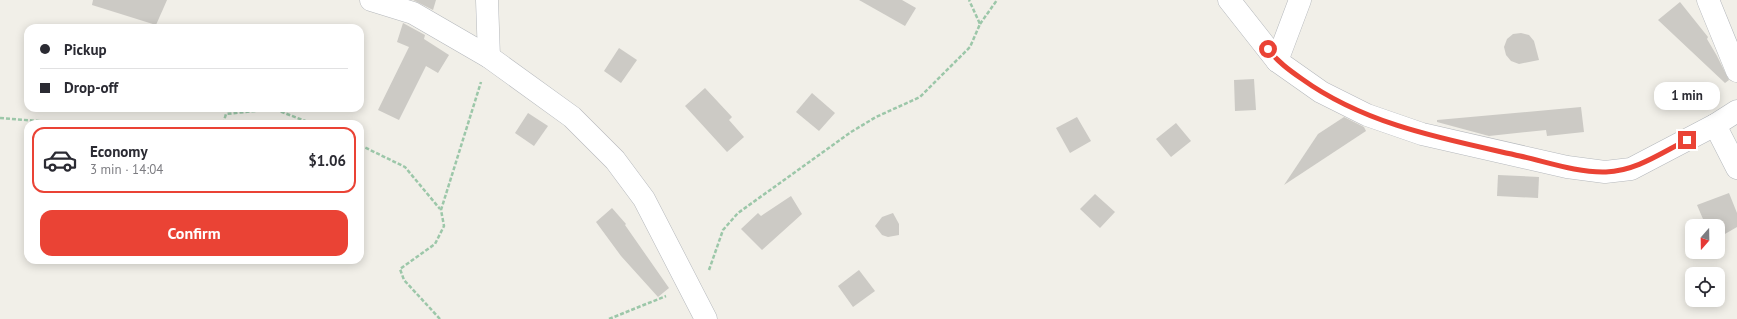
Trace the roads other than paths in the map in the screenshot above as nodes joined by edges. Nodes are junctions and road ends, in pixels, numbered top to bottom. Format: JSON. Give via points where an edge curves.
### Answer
{"nodes":[{"id":1,"x":371,"y":0,"type":"edge"},
{"id":2,"x":487,"y":0,"type":"edge"},
{"id":3,"x":1229,"y":0,"type":"edge"},
{"id":4,"x":1300,"y":0,"type":"edge"},
{"id":5,"x":1708,"y":0,"type":"edge"},
{"id":6,"x":489,"y":57,"type":"junction"},
{"id":7,"x":1277,"y":62,"type":"junction"},
{"id":8,"x":1737,"y":71,"type":"edge"},
{"id":9,"x":1737,"y":111,"type":"edge"},
{"id":10,"x":1715,"y":125,"type":"junction"},
{"id":11,"x":1737,"y":168,"type":"edge"},
{"id":12,"x":698,"y":303,"type":"edge"}],
"edges":[{"from":1,"to":6,"type":"street","via":[[413,13]]},
{"from":2,"to":6,"type":"street"},
{"from":3,"to":7,"type":"street"},
{"from":4,"to":7,"type":"street"},
{"from":5,"to":8,"type":"street"},
{"from":6,"to":12,"type":"street","via":[[572,117],[615,160],[644,199]]},
{"from":7,"to":10,"type":"street","via":[[1321,92],[1367,115],[1422,134],[1588,170],[1605,172],[1631,169]]},
{"from":9,"to":10,"type":"street"},
{"from":10,"to":11,"type":"street"}]}
